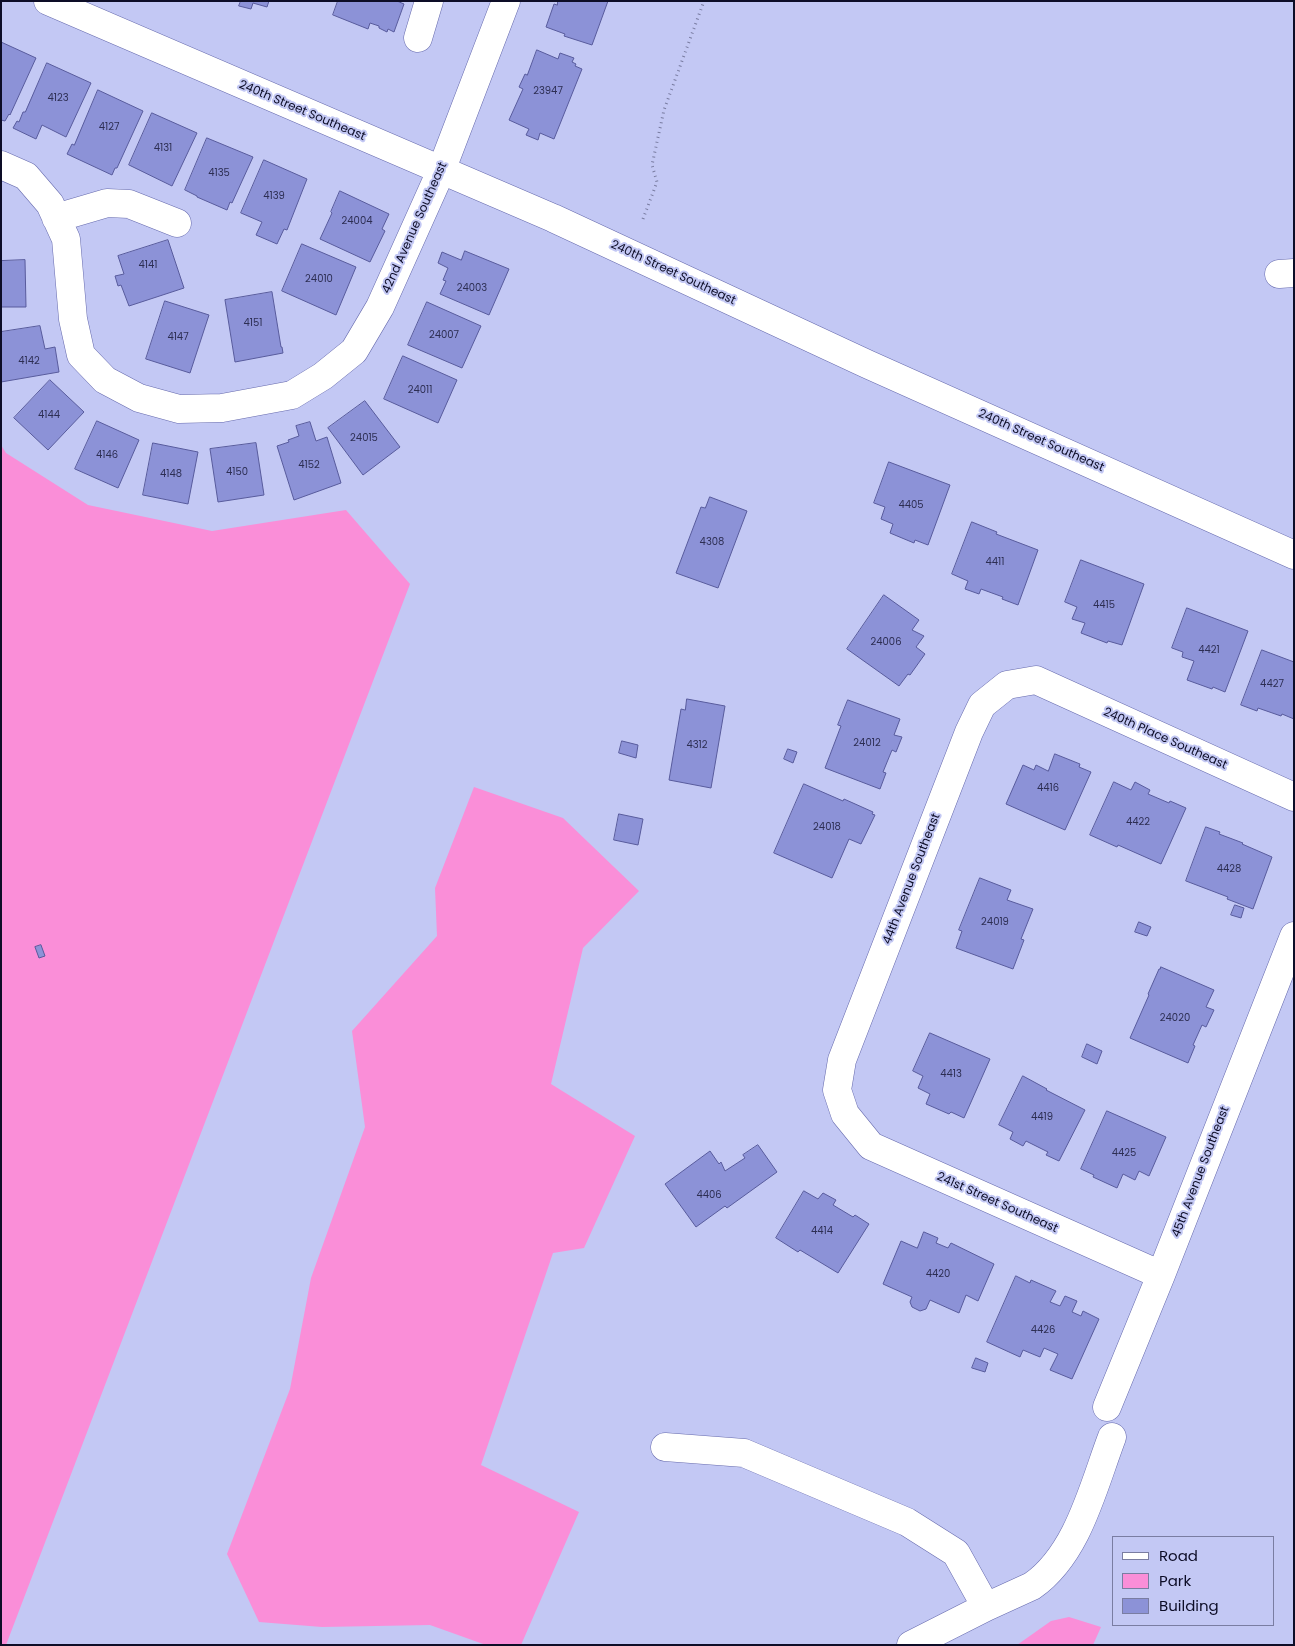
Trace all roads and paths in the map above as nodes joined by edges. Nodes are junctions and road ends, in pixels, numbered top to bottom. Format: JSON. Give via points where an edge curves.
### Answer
{"nodes":[{"id":1,"x":48,"y":1,"type":"edge"},
{"id":2,"x":429,"y":1,"type":"edge"},
{"id":3,"x":506,"y":1,"type":"edge"},
{"id":4,"x":704,"y":1,"type":"edge"},
{"id":5,"x":418,"y":38,"type":"dead end"},
{"id":6,"x":1,"y":165,"type":"edge"},
{"id":7,"x":441,"y":171,"type":"junction"},
{"id":8,"x":56,"y":218,"type":"junction"},
{"id":9,"x":643,"y":218,"type":"dead end"},
{"id":10,"x":177,"y":223,"type":"dead end"},
{"id":11,"x":1294,"y":554,"type":"edge"},
{"id":12,"x":1036,"y":680,"type":"joint"},
{"id":13,"x":1294,"y":797,"type":"edge"},
{"id":14,"x":1294,"y":936,"type":"edge"},
{"id":15,"x":845,"y":1114,"type":"joint"},
{"id":16,"x":1161,"y":1275,"type":"junction"},
{"id":17,"x":1107,"y":1407,"type":"dead end"},
{"id":18,"x":1112,"y":1437,"type":"dead end"},
{"id":19,"x":665,"y":1447,"type":"dead end"},
{"id":20,"x":986,"y":1607,"type":"junction"},
{"id":21,"x":911,"y":1645,"type":"edge"}],
"edges":[{"from":1,"to":7,"type":"street","name":"240th Street Southeast"},
{"from":2,"to":5,"type":"street"},
{"from":3,"to":7,"type":"street","name":"42nd Avenue Southeast"},
{"from":4,"to":9,"type":"path","via":[[664,110],[652,165],[657,182]]},
{"from":6,"to":8,"type":"street","via":[[26,176],[50,204]]},
{"from":7,"to":8,"type":"street","name":"42nd Avenue Southeast","via":[[380,307],[354,351],[292,395],[222,408],[179,409],[139,398],[105,380],[81,355],[73,319],[66,238]]},
{"from":7,"to":11,"type":"street","name":"240th Street Southeast","via":[[553,218],[867,364]]},
{"from":8,"to":10,"type":"street","via":[[106,203],[129,204]]},
{"from":12,"to":13,"type":"street","name":"240th Place Southeast"},
{"from":12,"to":15,"type":"street","name":"44th Avenue Southeast","via":[[1007,685],[982,705],[969,732],[842,1060],[837,1090]]},
{"from":14,"to":16,"type":"street","name":"45th Avenue Southeast"},
{"from":15,"to":16,"type":"street","name":"241st Street Southeast","via":[[871,1146]]},
{"from":16,"to":17,"type":"street","name":"45th Avenue Southeast"},
{"from":18,"to":20,"type":"street","via":[[1066,1552],[1032,1586]]},
{"from":19,"to":20,"type":"street","via":[[744,1453],[907,1522],[956,1553]]},
{"from":20,"to":21,"type":"street"}]}
